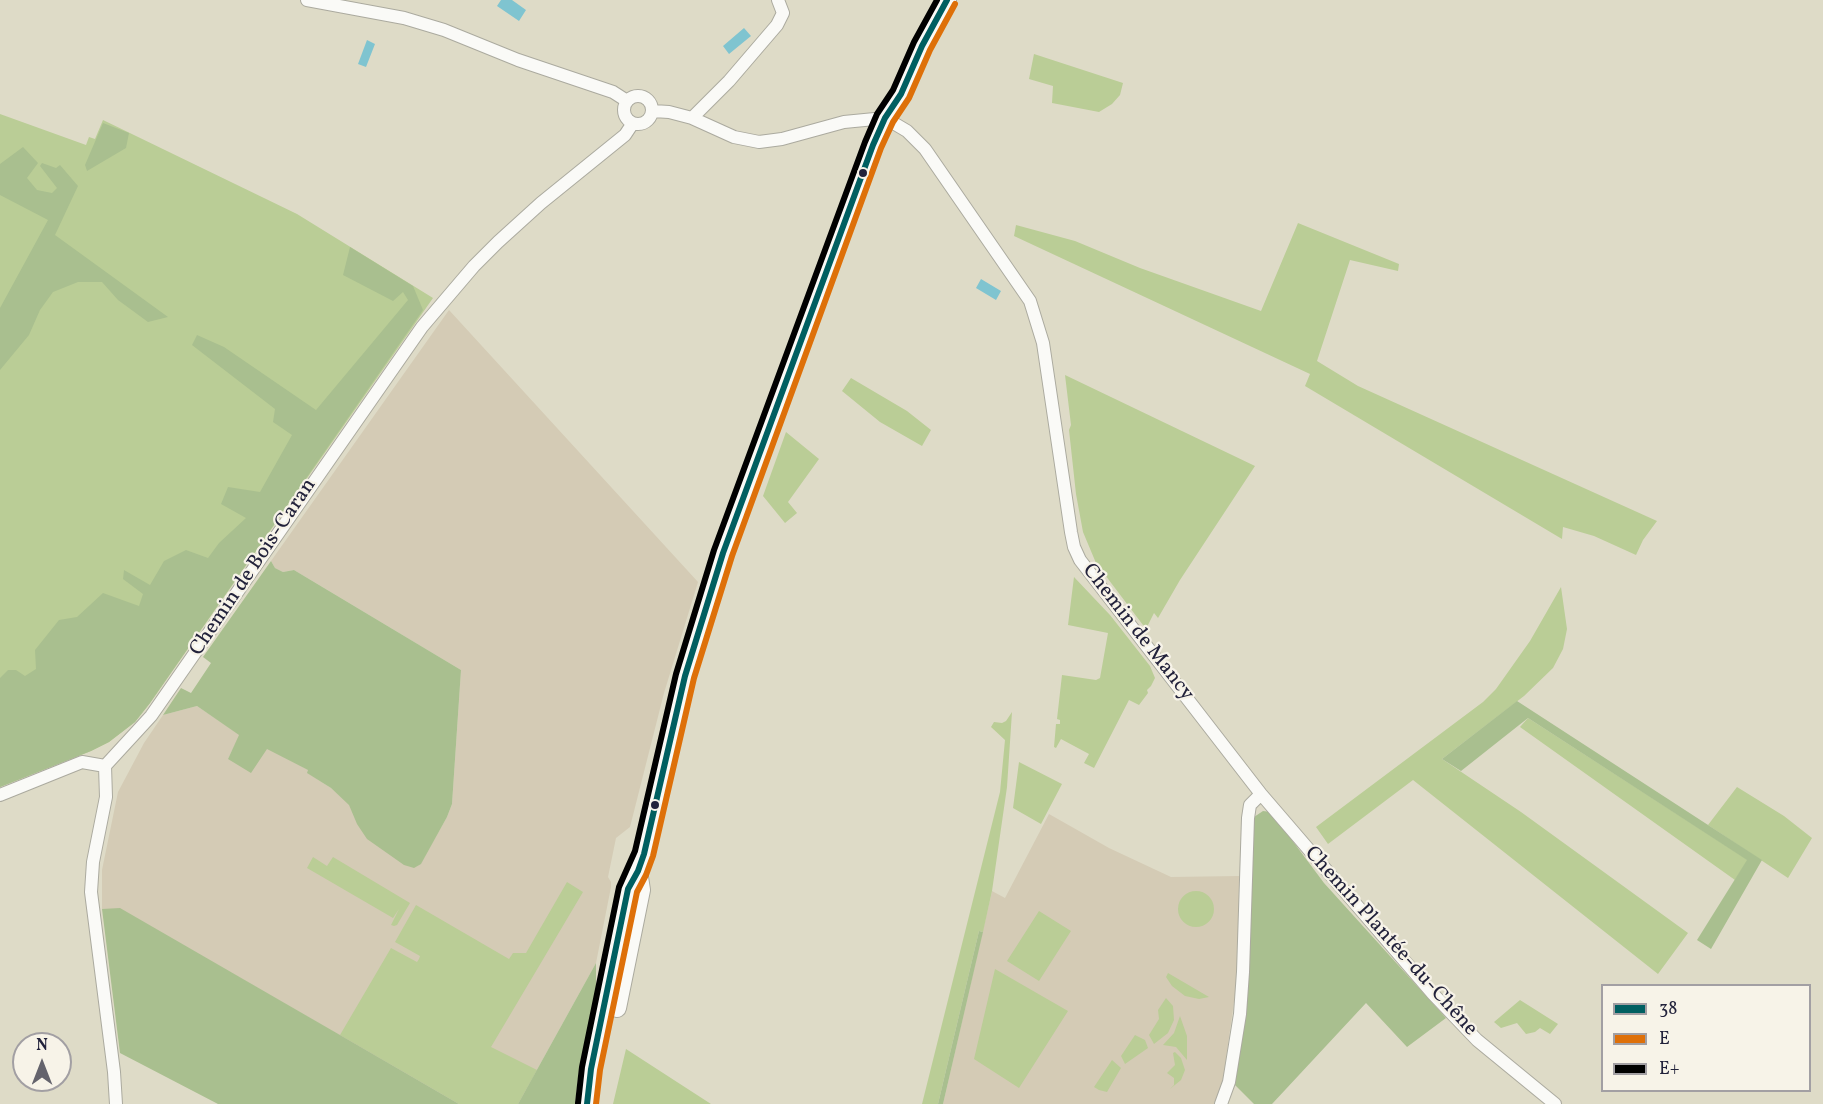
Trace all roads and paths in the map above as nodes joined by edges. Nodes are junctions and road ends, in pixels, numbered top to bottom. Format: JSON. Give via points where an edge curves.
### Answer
{"nodes":[{"id":1,"x":307,"y":0,"type":"edge"},
{"id":2,"x":778,"y":0,"type":"edge"},
{"id":3,"x":947,"y":0,"type":"edge"},
{"id":4,"x":355,"y":4,"type":"edge"},
{"id":5,"x":627,"y":101,"type":"junction"},
{"id":6,"x":653,"y":111,"type":"junction"},
{"id":7,"x":692,"y":118,"type":"junction"},
{"id":8,"x":885,"y":118,"type":"junction"},
{"id":9,"x":633,"y":123,"type":"junction"},
{"id":10,"x":105,"y":766,"type":"junction"},
{"id":11,"x":1262,"y":794,"type":"junction"},
{"id":12,"x":0,"y":795,"type":"edge"},
{"id":13,"x":639,"y":871,"type":"junction"},
{"id":14,"x":116,"y":1104,"type":"edge"},
{"id":15,"x":587,"y":1104,"type":"edge"},
{"id":16,"x":598,"y":1104,"type":"edge"},
{"id":17,"x":1221,"y":1104,"type":"edge"},
{"id":18,"x":1555,"y":1104,"type":"edge"}],
"edges":[{"from":1,"to":4,"type":"street"},
{"from":2,"to":7,"type":"street","via":[[783,13],[777,25]]},
{"from":3,"to":8,"type":"main road","via":[[901,94]]},
{"from":4,"to":5,"type":"street","via":[[444,30],[613,92]]},
{"from":5,"to":6,"type":"street","via":[[634,96],[643,97]]},
{"from":5,"to":9,"type":"street","via":[[625,116]]},
{"from":6,"to":7,"type":"street"},
{"from":6,"to":9,"type":"street","via":[[646,122]]},
{"from":7,"to":8,"type":"street","via":[[734,137],[759,142],[844,122]]},
{"from":8,"to":11,"type":"street","name":"Chemin de Mancy","via":[[908,131],[925,149],[1030,301],[1043,343],[1071,532],[1080,560]]},
{"from":8,"to":13,"type":"main road","via":[[723,553],[685,676]]},
{"from":9,"to":10,"type":"street","name":"Chemin de Bois-Caran","via":[[625,135],[498,242],[422,327],[151,716]]},
{"from":10,"to":12,"type":"street","via":[[82,762]]},
{"from":10,"to":14,"type":"street","via":[[106,797],[91,892]]},
{"from":11,"to":17,"type":"street","via":[[1250,805],[1248,818],[1240,1014],[1229,1082]]},
{"from":11,"to":18,"type":"street","name":"Chemin Plantée-du-Chêne","via":[[1466,1030]]},
{"from":13,"to":15,"type":"main road","via":[[628,889],[621,917]]},
{"from":13,"to":16,"type":"main road","via":[[641,890]]}]}
